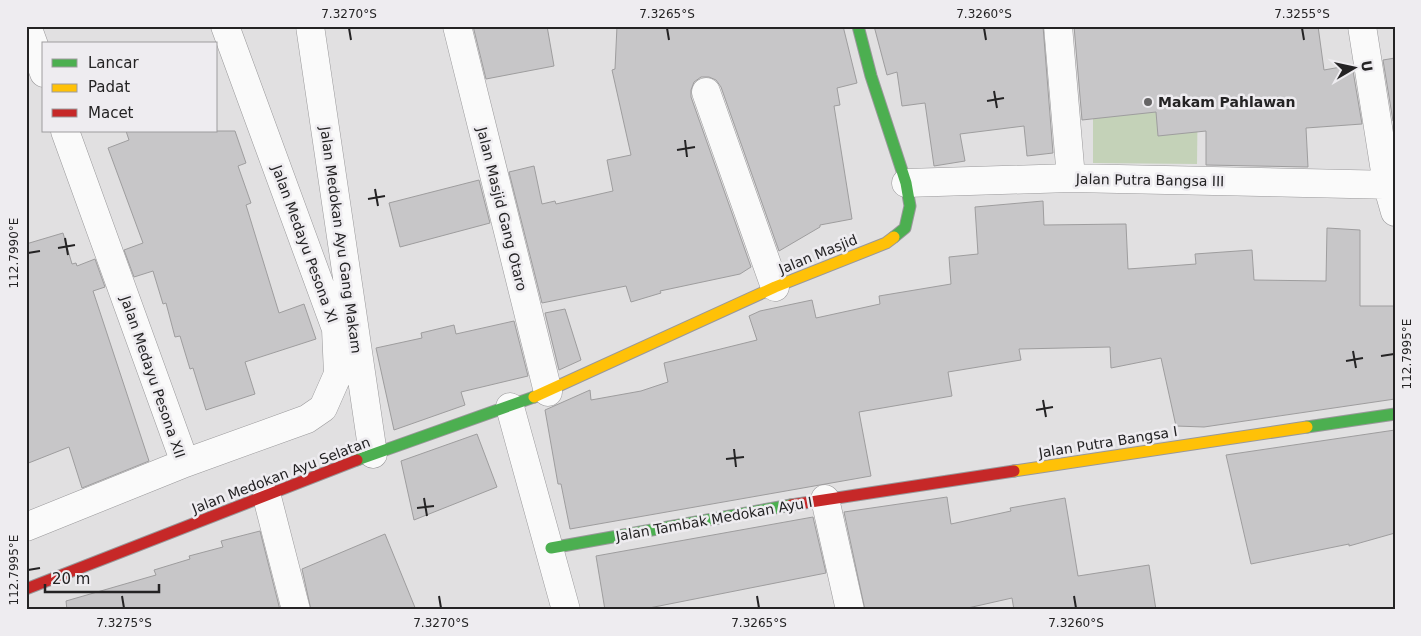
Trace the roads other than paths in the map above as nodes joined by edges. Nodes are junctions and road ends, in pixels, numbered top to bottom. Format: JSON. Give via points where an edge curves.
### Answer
{"nodes":[{"id":1,"x":27,"y":26,"type":"edge"},
{"id":2,"x":225,"y":26,"type":"edge"},
{"id":3,"x":310,"y":26,"type":"edge"},
{"id":4,"x":457,"y":26,"type":"edge"},
{"id":5,"x":858,"y":26,"type":"edge"},
{"id":6,"x":1058,"y":26,"type":"edge"},
{"id":7,"x":1362,"y":26,"type":"edge"},
{"id":8,"x":42,"y":67,"type":"edge"},
{"id":9,"x":706,"y":92,"type":"dead end"},
{"id":10,"x":65,"y":132,"type":"edge"},
{"id":11,"x":1071,"y":178,"type":"junction"},
{"id":12,"x":906,"y":183,"type":"junction"},
{"id":13,"x":1391,"y":184,"type":"edge"},
{"id":14,"x":1395,"y":212,"type":"edge"},
{"id":15,"x":775,"y":288,"type":"junction"},
{"id":16,"x":548,"y":392,"type":"junction"},
{"id":17,"x":510,"y":407,"type":"junction"},
{"id":18,"x":1395,"y":414,"type":"edge"},
{"id":19,"x":373,"y":454,"type":"junction"},
{"id":20,"x":185,"y":463,"type":"junction"},
{"id":21,"x":267,"y":496,"type":"junction"},
{"id":22,"x":825,"y":500,"type":"junction"},
{"id":23,"x":26,"y":527,"type":"edge"},
{"id":24,"x":550,"y":548,"type":"junction"},
{"id":25,"x":26,"y":589,"type":"edge"},
{"id":26,"x":296,"y":610,"type":"edge"},
{"id":27,"x":566,"y":610,"type":"edge"},
{"id":28,"x":850,"y":610,"type":"edge"}],
"edges":[{"from":1,"to":8,"type":"street"},
{"from":2,"to":20,"type":"street","name":"Jalan Medayu Pesona XI","via":[[336,329],[338,374],[323,408],[307,418]]},
{"from":3,"to":19,"type":"street","name":"Jalan Medokan Ayu Gang Makam"},
{"from":4,"to":16,"type":"street","name":"Jalan Masjid Gang Otaro"},
{"from":5,"to":12,"type":"street","name":"Jalan Masjid"},
{"from":6,"to":11,"type":"street"},
{"from":7,"to":13,"type":"street"},
{"from":9,"to":15,"type":"street"},
{"from":10,"to":20,"type":"street","name":"Jalan Medayu Pesona XII"},
{"from":11,"to":12,"type":"street","name":"Jalan Putra Bangsa III"},
{"from":11,"to":13,"type":"street","name":"Jalan Putra Bangsa III"},
{"from":12,"to":15,"type":"street","name":"Jalan Masjid","via":[[910,206],[905,228],[886,243]]},
{"from":13,"to":14,"type":"street"},
{"from":15,"to":16,"type":"street","name":"Jalan Masjid"},
{"from":16,"to":17,"type":"street","name":"Jalan Medokan Ayu Selatan"},
{"from":17,"to":19,"type":"street","name":"Jalan Medokan Ayu Selatan"},
{"from":17,"to":24,"type":"street"},
{"from":18,"to":22,"type":"street","name":"Jalan Putra Bangsa I"},
{"from":19,"to":21,"type":"street","name":"Jalan Medokan Ayu Selatan"},
{"from":20,"to":23,"type":"street","name":"Jalan Medayu Pesona XII"},
{"from":21,"to":25,"type":"street","name":"Jalan Medokan Ayu Selatan"},
{"from":21,"to":26,"type":"street"},
{"from":22,"to":24,"type":"street","name":"Jalan Tambak Medokan Ayu I"},
{"from":22,"to":28,"type":"street","name":"Jalan Tambak Medokan Ayu I"},
{"from":24,"to":27,"type":"street"}]}
